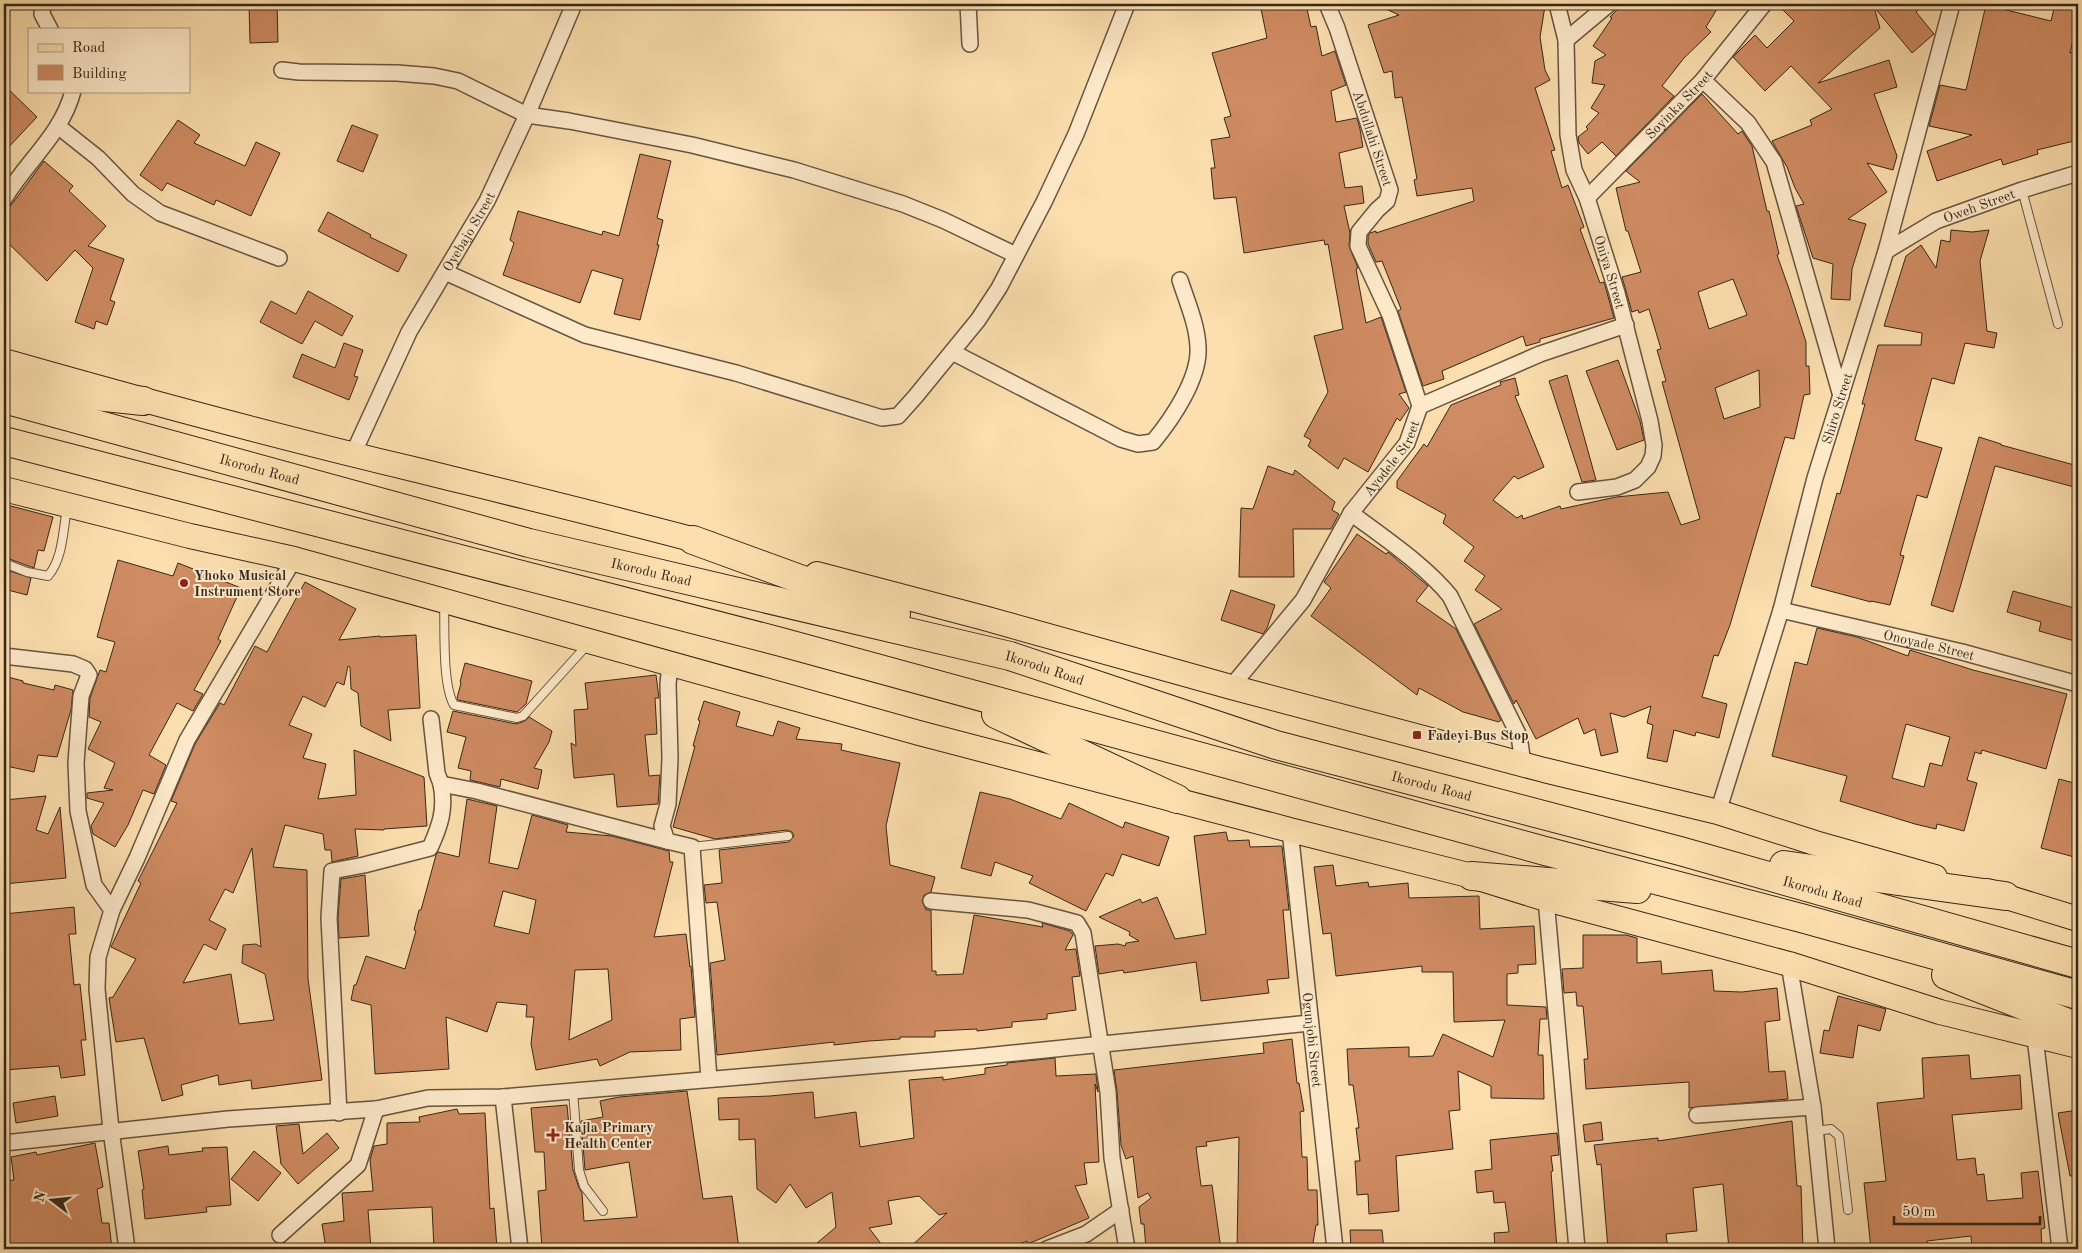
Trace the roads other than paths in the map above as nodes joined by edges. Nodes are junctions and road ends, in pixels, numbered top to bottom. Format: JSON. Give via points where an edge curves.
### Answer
{"nodes":[{"id":1,"x":42,"y":4,"type":"edge"},
{"id":2,"x":574,"y":4,"type":"edge"},
{"id":3,"x":968,"y":4,"type":"edge"},
{"id":4,"x":1128,"y":4,"type":"edge"},
{"id":5,"x":1327,"y":4,"type":"edge"},
{"id":6,"x":1556,"y":4,"type":"edge"},
{"id":7,"x":1609,"y":4,"type":"edge"},
{"id":8,"x":1764,"y":4,"type":"edge"},
{"id":9,"x":1952,"y":4,"type":"edge"},
{"id":10,"x":49,"y":28,"type":"edge"},
{"id":11,"x":1566,"y":40,"type":"junction"},
{"id":12,"x":970,"y":44,"type":"dead end"},
{"id":13,"x":282,"y":70,"type":"dead end"},
{"id":14,"x":1703,"y":80,"type":"junction"},
{"id":15,"x":73,"y":92,"type":"edge"},
{"id":16,"x":527,"y":115,"type":"junction"},
{"id":17,"x":59,"y":127,"type":"junction"},
{"id":18,"x":2078,"y":173,"type":"edge"},
{"id":19,"x":2022,"y":190,"type":"junction"},
{"id":20,"x":1587,"y":198,"type":"junction"},
{"id":21,"x":4,"y":199,"type":"edge"},
{"id":22,"x":1886,"y":251,"type":"junction"},
{"id":23,"x":1016,"y":255,"type":"junction"},
{"id":24,"x":279,"y":258,"type":"dead end"},
{"id":25,"x":445,"y":272,"type":"junction"},
{"id":26,"x":1180,"y":280,"type":"dead end"},
{"id":27,"x":2058,"y":324,"type":"dead end"},
{"id":28,"x":1626,"y":325,"type":"junction"},
{"id":29,"x":954,"y":353,"type":"junction"},
{"id":30,"x":4,"y":362,"type":"edge"},
{"id":31,"x":4,"y":386,"type":"edge"},
{"id":32,"x":1841,"y":397,"type":"junction"},
{"id":33,"x":4,"y":399,"type":"edge"},
{"id":34,"x":143,"y":401,"type":"junction"},
{"id":35,"x":1420,"y":406,"type":"junction"},
{"id":36,"x":4,"y":441,"type":"edge"},
{"id":37,"x":353,"y":454,"type":"junction"},
{"id":38,"x":4,"y":490,"type":"edge"},
{"id":39,"x":1578,"y":492,"type":"dead end"},
{"id":40,"x":67,"y":505,"type":"junction"},
{"id":41,"x":1351,"y":513,"type":"junction"},
{"id":42,"x":693,"y":540,"type":"junction"},
{"id":43,"x":294,"y":559,"type":"junction"},
{"id":44,"x":4,"y":563,"type":"edge"},
{"id":45,"x":444,"y":600,"type":"junction"},
{"id":46,"x":1781,"y":610,"type":"junction"},
{"id":47,"x":589,"y":642,"type":"junction"},
{"id":48,"x":4,"y":656,"type":"edge"},
{"id":49,"x":1010,"y":656,"type":"junction"},
{"id":50,"x":670,"y":665,"type":"junction"},
{"id":51,"x":927,"y":681,"type":"junction"},
{"id":52,"x":2078,"y":684,"type":"edge"},
{"id":53,"x":1231,"y":687,"type":"junction"},
{"id":54,"x":431,"y":719,"type":"dead end"},
{"id":55,"x":1523,"y":764,"type":"junction"},
{"id":56,"x":441,"y":784,"type":"junction"},
{"id":57,"x":1177,"y":799,"type":"junction"},
{"id":58,"x":1718,"y":812,"type":"junction"},
{"id":59,"x":1290,"y":830,"type":"junction"},
{"id":60,"x":788,"y":836,"type":"dead end"},
{"id":61,"x":668,"y":840,"type":"junction"},
{"id":62,"x":692,"y":846,"type":"junction"},
{"id":63,"x":1680,"y":851,"type":"junction"},
{"id":64,"x":1472,"y":876,"type":"junction"},
{"id":65,"x":1709,"y":894,"type":"junction"},
{"id":66,"x":2006,"y":896,"type":"junction"},
{"id":67,"x":1546,"y":899,"type":"junction"},
{"id":68,"x":931,"y":901,"type":"dead end"},
{"id":69,"x":112,"y":910,"type":"junction"},
{"id":70,"x":1800,"y":918,"type":"junction"},
{"id":71,"x":2078,"y":919,"type":"edge"},
{"id":72,"x":1789,"y":964,"type":"junction"},
{"id":73,"x":2078,"y":964,"type":"edge"},
{"id":74,"x":2078,"y":995,"type":"edge"},
{"id":75,"x":1310,"y":1023,"type":"junction"},
{"id":76,"x":2078,"y":1028,"type":"edge"},
{"id":77,"x":2035,"y":1037,"type":"junction"},
{"id":78,"x":1102,"y":1045,"type":"junction"},
{"id":79,"x":2078,"y":1046,"type":"edge"},
{"id":80,"x":709,"y":1079,"type":"junction"},
{"id":81,"x":573,"y":1091,"type":"junction"},
{"id":82,"x":503,"y":1097,"type":"junction"},
{"id":83,"x":1813,"y":1107,"type":"junction"},
{"id":84,"x":376,"y":1109,"type":"junction"},
{"id":85,"x":339,"y":1113,"type":"junction"},
{"id":86,"x":1697,"y":1115,"type":"dead end"},
{"id":87,"x":110,"y":1130,"type":"junction"},
{"id":88,"x":1815,"y":1131,"type":"junction"},
{"id":89,"x":4,"y":1143,"type":"edge"},
{"id":90,"x":602,"y":1210,"type":"dead end"},
{"id":91,"x":1121,"y":1210,"type":"junction"},
{"id":92,"x":1848,"y":1210,"type":"dead end"},
{"id":93,"x":280,"y":1235,"type":"dead end"},
{"id":94,"x":127,"y":1249,"type":"edge"},
{"id":95,"x":520,"y":1249,"type":"edge"},
{"id":96,"x":1047,"y":1249,"type":"edge"},
{"id":97,"x":1128,"y":1249,"type":"edge"},
{"id":98,"x":1335,"y":1249,"type":"edge"},
{"id":99,"x":1577,"y":1249,"type":"edge"},
{"id":100,"x":1827,"y":1249,"type":"edge"},
{"id":101,"x":2060,"y":1249,"type":"edge"}],
"edges":[{"from":1,"to":10,"type":"street","via":[[42,14]]},
{"from":2,"to":16,"type":"street","name":"Oyebajo Street"},
{"from":3,"to":12,"type":"street"},
{"from":4,"to":23,"type":"street","via":[[1076,134]]},
{"from":5,"to":35,"type":"street","name":"Abdullahi Street","via":[[1390,190],[1388,201],[1359,232],[1358,246],[1390,315]]},
{"from":6,"to":11,"type":"street","name":"Oniya Street"},
{"from":7,"to":11,"type":"street"},
{"from":8,"to":14,"type":"street","name":"Soyinka Street"},
{"from":9,"to":22,"type":"street","name":"Shiro Street"},
{"from":11,"to":20,"type":"street","name":"Oniya Street","via":[[1568,135],[1574,170]]},
{"from":13,"to":16,"type":"street","via":[[397,72],[434,76],[458,81]]},
{"from":14,"to":20,"type":"street","name":"Soyinka Street"},
{"from":14,"to":32,"type":"street","via":[[1748,123],[1774,162]]},
{"from":15,"to":17,"type":"street"},
{"from":16,"to":23,"type":"street","via":[[692,145],[794,170],[903,204]]},
{"from":16,"to":25,"type":"street","name":"Oyebajo Street","via":[[487,201]]},
{"from":17,"to":21,"type":"street"},
{"from":17,"to":24,"type":"street","via":[[98,158],[133,194],[160,213]]},
{"from":18,"to":19,"type":"street","name":"Oweh Street"},
{"from":19,"to":22,"type":"street","name":"Oweh Street","via":[[1936,221]]},
{"from":19,"to":27,"type":"lane"},
{"from":20,"to":28,"type":"street","name":"Oniya Street"},
{"from":22,"to":32,"type":"street","name":"Shiro Street"},
{"from":23,"to":29,"type":"street","via":[[978,320]]},
{"from":25,"to":29,"type":"street","via":[[585,335],[736,373],[882,418],[898,416]]},
{"from":25,"to":37,"type":"street","name":"Oyebajo Street","via":[[409,332]]},
{"from":26,"to":29,"type":"street","via":[[1194,318],[1199,348],[1184,400],[1153,442],[1138,444],[1121,440]]},
{"from":28,"to":35,"type":"street","name":"Ayodele Street","via":[[1540,354]]},
{"from":28,"to":39,"type":"street","name":"Oniya Street","via":[[1650,421],[1654,445],[1652,456],[1648,467],[1635,480]]},
{"from":30,"to":34,"type":"main road"},
{"from":31,"to":34,"type":"highway"},
{"from":32,"to":46,"type":"street","name":"Shiro Street","via":[[1815,478]]},
{"from":33,"to":49,"type":"highway","name":"Ikorodu Road","via":[[529,543]]},
{"from":34,"to":37,"type":"main road"},
{"from":35,"to":41,"type":"street","name":"Ayodele Street","via":[[1406,443]]},
{"from":36,"to":51,"type":"highway"},
{"from":37,"to":42,"type":"main road"},
{"from":38,"to":40,"type":"main road"},
{"from":40,"to":43,"type":"main road"},
{"from":40,"to":44,"type":"lane","via":[[61,546],[54,569],[48,576]]},
{"from":41,"to":53,"type":"street","name":"Ayodele Street","via":[[1302,600]]},
{"from":41,"to":55,"type":"street","via":[[1424,570],[1450,596],[1519,736]]},
{"from":42,"to":49,"type":"highway"},
{"from":42,"to":53,"type":"main road"},
{"from":43,"to":45,"type":"main road"},
{"from":43,"to":69,"type":"street","via":[[187,740]]},
{"from":45,"to":47,"type":"main road"},
{"from":45,"to":47,"type":"lane","via":[[447,683],[454,705],[517,718],[524,716]]},
{"from":46,"to":52,"type":"street","name":"Onoyade Street","via":[[1962,652]]},
{"from":46,"to":58,"type":"street","name":"Shiro Street"},
{"from":47,"to":50,"type":"main road"},
{"from":48,"to":69,"type":"street","via":[[73,664],[86,668],[89,675],[81,696],[76,763],[78,811],[94,885]]},
{"from":49,"to":63,"type":"highway","name":"Ikorodu Road","via":[[1276,745]]},
{"from":50,"to":57,"type":"main road"},
{"from":50,"to":61,"type":"street","via":[[668,804],[662,826]]},
{"from":51,"to":57,"type":"highway"},
{"from":51,"to":65,"type":"highway"},
{"from":53,"to":55,"type":"main road"},
{"from":54,"to":56,"type":"street"},
{"from":55,"to":58,"type":"main road"},
{"from":56,"to":61,"type":"street"},
{"from":56,"to":85,"type":"street","via":[[444,796],[441,824],[430,848],[332,871],[329,918]]},
{"from":57,"to":59,"type":"main road"},
{"from":58,"to":66,"type":"main road"},
{"from":59,"to":64,"type":"main road"},
{"from":59,"to":75,"type":"street","name":"Ogunjobi Street"},
{"from":60,"to":62,"type":"lane"},
{"from":61,"to":62,"type":"street"},
{"from":62,"to":80,"type":"street"},
{"from":63,"to":66,"type":"highway"},
{"from":63,"to":73,"type":"highway","name":"Ikorodu Road"},
{"from":64,"to":65,"type":"highway"},
{"from":64,"to":67,"type":"main road"},
{"from":65,"to":70,"type":"highway"},
{"from":66,"to":71,"type":"main road"},
{"from":67,"to":72,"type":"main road"},
{"from":67,"to":99,"type":"street"},
{"from":68,"to":78,"type":"street","via":[[1028,910],[1076,923],[1083,933]]},
{"from":69,"to":87,"type":"street","via":[[98,958],[97,989]]},
{"from":70,"to":74,"type":"highway"},
{"from":70,"to":76,"type":"highway"},
{"from":72,"to":77,"type":"main road","via":[[1940,1012]]},
{"from":72,"to":83,"type":"street"},
{"from":75,"to":78,"type":"street"},
{"from":75,"to":98,"type":"street","name":"Ogunjobi Street"},
{"from":77,"to":79,"type":"main road"},
{"from":77,"to":101,"type":"street"},
{"from":78,"to":80,"type":"street"},
{"from":78,"to":91,"type":"street","via":[[1112,1158]]},
{"from":80,"to":81,"type":"street"},
{"from":81,"to":82,"type":"street"},
{"from":81,"to":90,"type":"lane","via":[[579,1170],[584,1186]]},
{"from":82,"to":84,"type":"street","via":[[428,1098]]},
{"from":82,"to":95,"type":"street"},
{"from":83,"to":86,"type":"street"},
{"from":83,"to":88,"type":"street"},
{"from":84,"to":85,"type":"street"},
{"from":84,"to":93,"type":"street","via":[[358,1165]]},
{"from":85,"to":87,"type":"street"},
{"from":87,"to":89,"type":"street"},
{"from":87,"to":94,"type":"street"},
{"from":88,"to":92,"type":"lane","via":[[1831,1129],[1839,1136]]},
{"from":88,"to":100,"type":"street"},
{"from":91,"to":96,"type":"street","via":[[1086,1234]]},
{"from":91,"to":97,"type":"street"}]}
